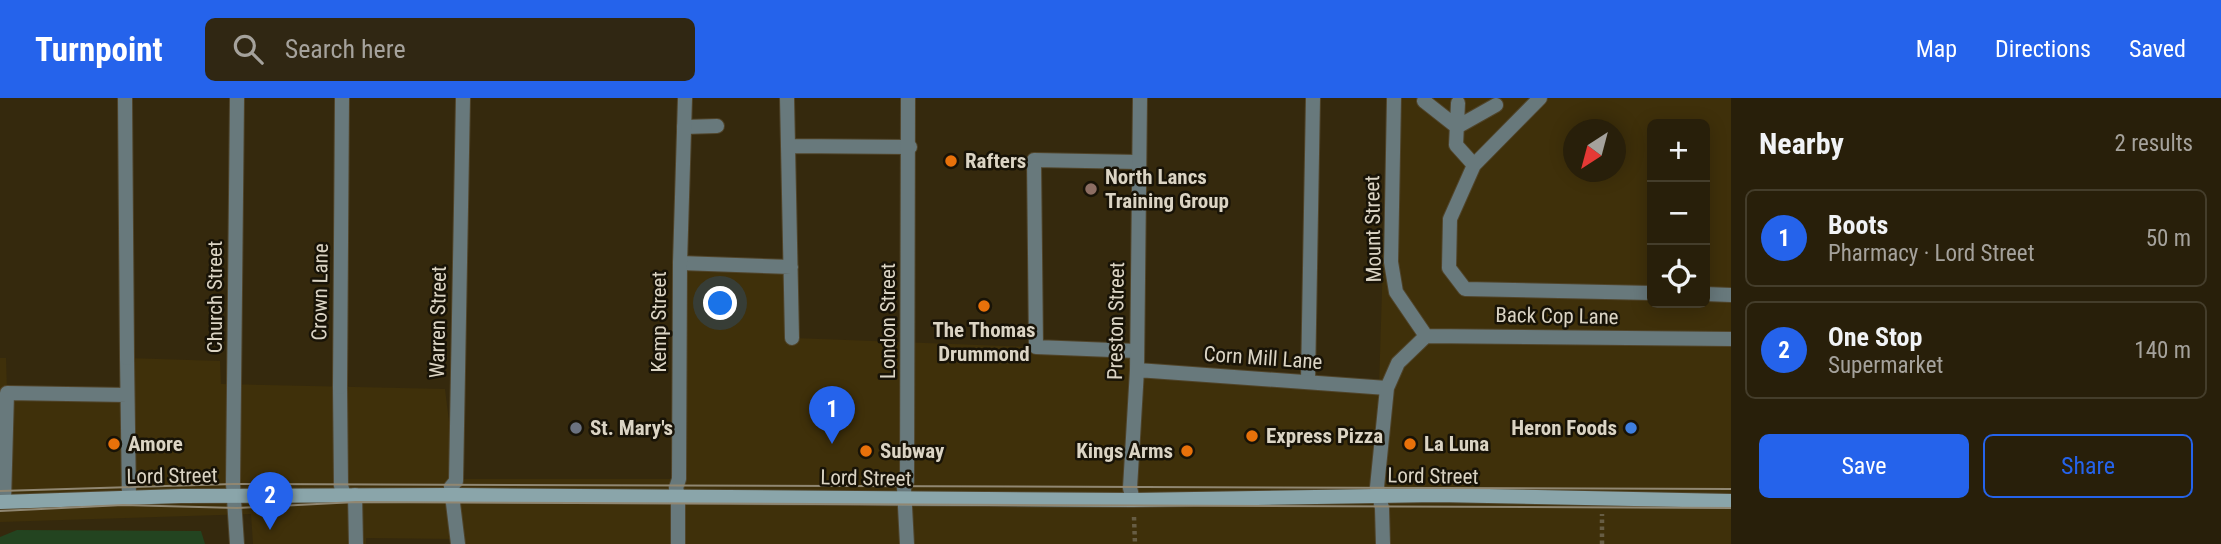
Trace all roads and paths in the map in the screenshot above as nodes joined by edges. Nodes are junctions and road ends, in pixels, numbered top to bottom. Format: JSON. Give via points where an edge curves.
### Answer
{"nodes":[{"id":1,"x":125,"y":98,"type":"edge"},
{"id":2,"x":237,"y":98,"type":"edge"},
{"id":3,"x":342,"y":98,"type":"edge"},
{"id":4,"x":463,"y":98,"type":"edge"},
{"id":5,"x":685,"y":98,"type":"edge"},
{"id":6,"x":787,"y":98,"type":"edge"},
{"id":7,"x":908,"y":98,"type":"edge"},
{"id":8,"x":1140,"y":98,"type":"edge"},
{"id":9,"x":1313,"y":98,"type":"edge"},
{"id":10,"x":1394,"y":98,"type":"edge"},
{"id":11,"x":1522,"y":98,"type":"edge"},
{"id":12,"x":1540,"y":98,"type":"edge"},
{"id":13,"x":1424,"y":101,"type":"dead end"},
{"id":14,"x":1458,"y":103,"type":"dead end"},
{"id":15,"x":1496,"y":105,"type":"dead end"},
{"id":16,"x":1523,"y":118,"type":"junction"},
{"id":17,"x":684,"y":127,"type":"junction"},
{"id":18,"x":717,"y":127,"type":"dead end"},
{"id":19,"x":1457,"y":127,"type":"junction"},
{"id":20,"x":789,"y":146,"type":"junction"},
{"id":21,"x":910,"y":147,"type":"junction"},
{"id":22,"x":1138,"y":162,"type":"junction"},
{"id":23,"x":1474,"y":165,"type":"junction"},
{"id":24,"x":680,"y":263,"type":"junction"},
{"id":25,"x":791,"y":267,"type":"junction"},
{"id":26,"x":1647,"y":293,"type":"edge"},
{"id":27,"x":1710,"y":294,"type":"edge"},
{"id":28,"x":1731,"y":295,"type":"edge"},
{"id":29,"x":1426,"y":336,"type":"junction"},
{"id":30,"x":792,"y":338,"type":"dead end"},
{"id":31,"x":1731,"y":339,"type":"edge"},
{"id":32,"x":1137,"y":351,"type":"junction"},
{"id":33,"x":1137,"y":370,"type":"junction"},
{"id":34,"x":1308,"y":381,"type":"junction"},
{"id":35,"x":1387,"y":388,"type":"junction"},
{"id":36,"x":127,"y":395,"type":"junction"},
{"id":37,"x":347,"y":492,"type":"junction"},
{"id":38,"x":454,"y":495,"type":"junction"},
{"id":39,"x":678,"y":495,"type":"junction"},
{"id":40,"x":236,"y":496,"type":"junction"},
{"id":41,"x":1380,"y":497,"type":"junction"},
{"id":42,"x":130,"y":498,"type":"junction"},
{"id":43,"x":1602,"y":499,"type":"junction"},
{"id":44,"x":906,"y":500,"type":"junction"},
{"id":45,"x":1133,"y":500,"type":"junction"},
{"id":46,"x":2,"y":501,"type":"edge"},
{"id":47,"x":1731,"y":501,"type":"edge"},
{"id":48,"x":237,"y":544,"type":"edge"},
{"id":49,"x":356,"y":544,"type":"edge"},
{"id":50,"x":458,"y":544,"type":"edge"},
{"id":51,"x":678,"y":544,"type":"edge"},
{"id":52,"x":907,"y":544,"type":"edge"},
{"id":53,"x":1135,"y":544,"type":"edge"},
{"id":54,"x":1383,"y":544,"type":"edge"},
{"id":55,"x":1602,"y":544,"type":"edge"}],
"edges":[{"from":1,"to":36,"type":"street"},
{"from":2,"to":40,"type":"street","name":"Church Street"},
{"from":3,"to":37,"type":"street","name":"Crown Lane","via":[[340,387]]},
{"from":4,"to":38,"type":"street","name":"Warren Street"},
{"from":5,"to":17,"type":"street","name":"Kemp Street"},
{"from":6,"to":20,"type":"street"},
{"from":7,"to":21,"type":"street","name":"London Street"},
{"from":8,"to":22,"type":"street","name":"Preston Street"},
{"from":9,"to":34,"type":"street"},
{"from":10,"to":29,"type":"street","name":"Mount Street","via":[[1391,262],[1396,292]]},
{"from":11,"to":16,"type":"street"},
{"from":12,"to":16,"type":"street"},
{"from":13,"to":19,"type":"street","via":[[1440,107]]},
{"from":14,"to":19,"type":"street"},
{"from":15,"to":19,"type":"street","via":[[1478,109]]},
{"from":16,"to":23,"type":"street"},
{"from":17,"to":18,"type":"street"},
{"from":17,"to":24,"type":"street","name":"Kemp Street"},
{"from":19,"to":23,"type":"street","via":[[1456,145]]},
{"from":20,"to":21,"type":"street"},
{"from":20,"to":25,"type":"street"},
{"from":21,"to":44,"type":"street","name":"London Street"},
{"from":22,"to":32,"type":"street","name":"Preston Street"},
{"from":22,"to":32,"type":"street","via":[[1034,160],[1035,347]]},
{"from":23,"to":26,"type":"street","via":[[1450,219],[1449,268],[1465,289]]},
{"from":24,"to":25,"type":"street"},
{"from":24,"to":39,"type":"street","name":"Kemp Street"},
{"from":25,"to":30,"type":"street"},
{"from":27,"to":28,"type":"street"},
{"from":29,"to":31,"type":"street","name":"Back Cop Lane"},
{"from":29,"to":35,"type":"street","via":[[1398,363]]},
{"from":32,"to":33,"type":"street","name":"Preston Street"},
{"from":33,"to":34,"type":"street","name":"Corn Mill Lane"},
{"from":33,"to":45,"type":"street","name":"Preston Street"},
{"from":34,"to":35,"type":"street","name":"Corn Mill Lane"},
{"from":35,"to":41,"type":"street","via":[[1377,487]]},
{"from":36,"to":42,"type":"street"},
{"from":36,"to":46,"type":"street","via":[[6,393]]},
{"from":37,"to":38,"type":"street","name":"Lord Street"},
{"from":37,"to":40,"type":"street","name":"Lord Street"},
{"from":37,"to":49,"type":"street","name":"Crown Lane"},
{"from":38,"to":39,"type":"street","name":"Lord Street"},
{"from":38,"to":50,"type":"street","name":"Warren Street"},
{"from":39,"to":44,"type":"street","name":"Lord Street"},
{"from":39,"to":51,"type":"street","name":"Kemp Street"},
{"from":40,"to":42,"type":"street","name":"Lord Street"},
{"from":40,"to":48,"type":"street","name":"Church Street"},
{"from":41,"to":43,"type":"street","name":"Lord Street"},
{"from":41,"to":45,"type":"street","name":"Lord Street"},
{"from":41,"to":54,"type":"street"},
{"from":42,"to":46,"type":"street","name":"Lord Street"},
{"from":43,"to":47,"type":"street","name":"Lord Street"},
{"from":43,"to":55,"type":"path"},
{"from":44,"to":45,"type":"street","name":"Lord Street"},
{"from":44,"to":52,"type":"street","name":"London Street"},
{"from":45,"to":53,"type":"path"}]}
